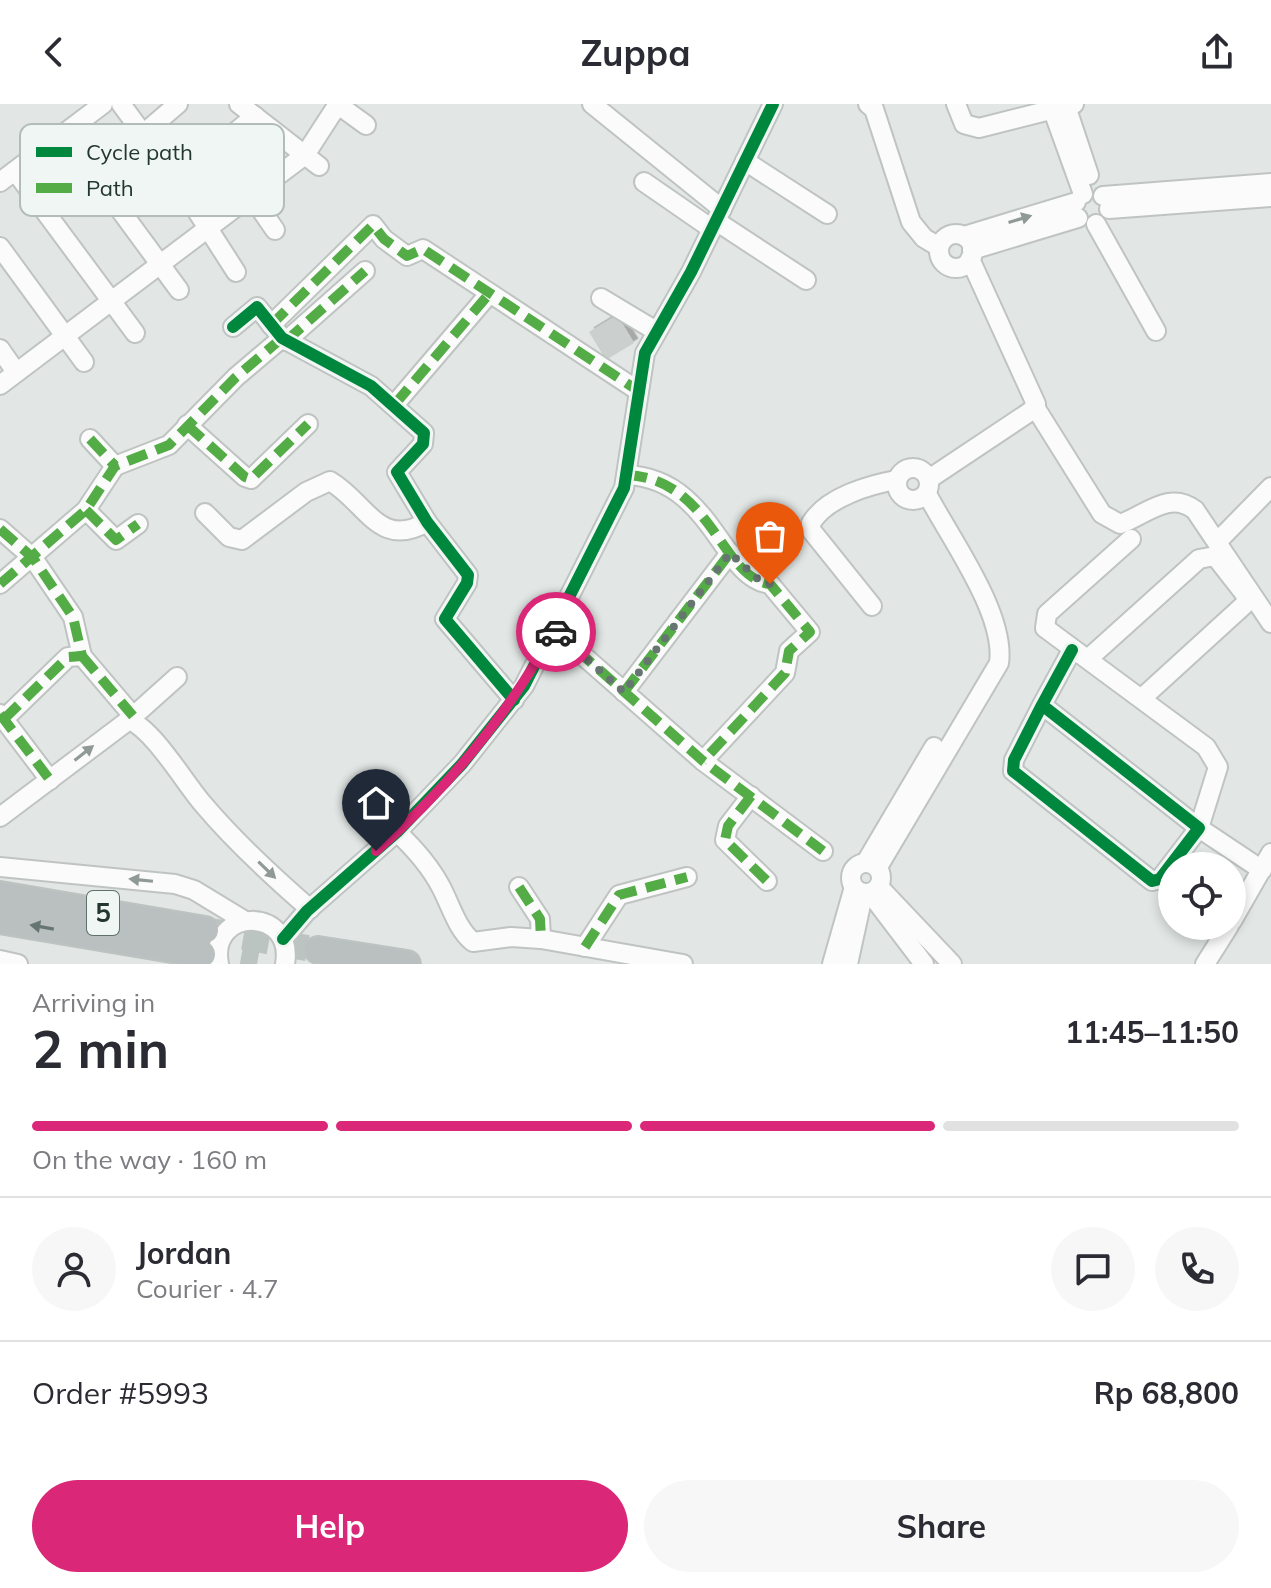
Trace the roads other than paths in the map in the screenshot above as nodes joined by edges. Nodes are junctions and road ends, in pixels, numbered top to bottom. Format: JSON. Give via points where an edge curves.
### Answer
{"nodes":[{"id":1,"x":103,"y":104,"type":"edge"},
{"id":2,"x":121,"y":104,"type":"edge"},
{"id":3,"x":178,"y":104,"type":"edge"},
{"id":4,"x":239,"y":104,"type":"edge"},
{"id":5,"x":338,"y":104,"type":"edge"},
{"id":6,"x":592,"y":104,"type":"edge"},
{"id":7,"x":773,"y":104,"type":"edge"},
{"id":8,"x":868,"y":104,"type":"edge"},
{"id":9,"x":956,"y":104,"type":"edge"},
{"id":10,"x":1063,"y":106,"type":"edge"},
{"id":11,"x":1031,"y":108,"type":"edge"},
{"id":12,"x":255,"y":116,"type":"junction"},
{"id":13,"x":78,"y":124,"type":"edge"},
{"id":14,"x":137,"y":124,"type":"edge"},
{"id":15,"x":155,"y":124,"type":"edge"},
{"id":16,"x":245,"y":124,"type":"edge"},
{"id":17,"x":265,"y":124,"type":"edge"},
{"id":18,"x":366,"y":125,"type":"dead end"},
{"id":19,"x":284,"y":138,"type":"edge"},
{"id":20,"x":312,"y":160,"type":"junction"},
{"id":21,"x":745,"y":161,"type":"junction"},
{"id":22,"x":284,"y":177,"type":"edge"},
{"id":23,"x":644,"y":182,"type":"dead end"},
{"id":24,"x":1271,"y":183,"type":"edge"},
{"id":25,"x":1271,"y":197,"type":"edge"},
{"id":26,"x":1091,"y":205,"type":"junction"},
{"id":27,"x":827,"y":214,"type":"dead end"},
{"id":28,"x":40,"y":216,"type":"edge"},
{"id":29,"x":125,"y":216,"type":"edge"},
{"id":30,"x":202,"y":216,"type":"edge"},
{"id":31,"x":225,"y":216,"type":"edge"},
{"id":32,"x":265,"y":216,"type":"edge"},
{"id":33,"x":717,"y":220,"type":"junction"},
{"id":34,"x":209,"y":227,"type":"junction"},
{"id":35,"x":275,"y":230,"type":"dead end"},
{"id":36,"x":0,"y":247,"type":"edge"},
{"id":37,"x":939,"y":247,"type":"junction"},
{"id":38,"x":968,"y":253,"type":"junction"},
{"id":39,"x":160,"y":264,"type":"junction"},
{"id":40,"x":365,"y":271,"type":"dead end"},
{"id":41,"x":236,"y":272,"type":"dead end"},
{"id":42,"x":806,"y":280,"type":"dead end"},
{"id":43,"x":179,"y":290,"type":"dead end"},
{"id":44,"x":489,"y":294,"type":"junction"},
{"id":45,"x":601,"y":298,"type":"dead end"},
{"id":46,"x":111,"y":301,"type":"junction"},
{"id":47,"x":233,"y":327,"type":"dead end"},
{"id":48,"x":656,"y":331,"type":"junction"},
{"id":49,"x":1156,"y":331,"type":"dead end"},
{"id":50,"x":135,"y":333,"type":"dead end"},
{"id":51,"x":280,"y":334,"type":"junction"},
{"id":52,"x":65,"y":336,"type":"junction"},
{"id":53,"x":0,"y":349,"type":"edge"},
{"id":54,"x":84,"y":362,"type":"dead end"},
{"id":55,"x":16,"y":372,"type":"junction"},
{"id":56,"x":0,"y":385,"type":"edge"},
{"id":57,"x":637,"y":390,"type":"junction"},
{"id":58,"x":395,"y":404,"type":"junction"},
{"id":59,"x":1035,"y":407,"type":"junction"},
{"id":60,"x":308,"y":424,"type":"dead end"},
{"id":61,"x":187,"y":425,"type":"junction"},
{"id":62,"x":90,"y":439,"type":"dead end"},
{"id":63,"x":115,"y":466,"type":"junction"},
{"id":64,"x":627,"y":475,"type":"junction"},
{"id":65,"x":896,"y":480,"type":"junction"},
{"id":66,"x":924,"y":486,"type":"junction"},
{"id":67,"x":1271,"y":487,"type":"edge"},
{"id":68,"x":86,"y":510,"type":"junction"},
{"id":69,"x":205,"y":513,"type":"dead end"},
{"id":70,"x":427,"y":522,"type":"junction"},
{"id":71,"x":138,"y":524,"type":"dead end"},
{"id":72,"x":0,"y":529,"type":"edge"},
{"id":73,"x":1131,"y":539,"type":"dead end"},
{"id":74,"x":1217,"y":542,"type":"junction"},
{"id":75,"x":730,"y":553,"type":"junction"},
{"id":76,"x":33,"y":558,"type":"junction"},
{"id":77,"x":0,"y":584,"type":"edge"},
{"id":78,"x":872,"y":606,"type":"dead end"},
{"id":79,"x":1271,"y":623,"type":"edge"},
{"id":80,"x":554,"y":630,"type":"junction"},
{"id":81,"x":1080,"y":654,"type":"junction"},
{"id":82,"x":82,"y":656,"type":"junction"},
{"id":83,"x":177,"y":677,"type":"dead end"},
{"id":84,"x":624,"y":692,"type":"junction"},
{"id":85,"x":1142,"y":698,"type":"junction"},
{"id":86,"x":514,"y":700,"type":"junction"},
{"id":87,"x":1042,"y":705,"type":"junction"},
{"id":88,"x":2,"y":716,"type":"edge"},
{"id":89,"x":131,"y":718,"type":"junction"},
{"id":90,"x":703,"y":761,"type":"junction"},
{"id":91,"x":50,"y":780,"type":"junction"},
{"id":92,"x":751,"y":796,"type":"junction"},
{"id":93,"x":0,"y":817,"type":"edge"},
{"id":94,"x":1199,"y":828,"type":"junction"},
{"id":95,"x":397,"y":832,"type":"junction"},
{"id":96,"x":823,"y":851,"type":"dead end"},
{"id":97,"x":1267,"y":861,"type":"edge"},
{"id":98,"x":872,"y":864,"type":"junction"},
{"id":99,"x":0,"y":867,"type":"edge"},
{"id":100,"x":687,"y":877,"type":"dead end"},
{"id":101,"x":767,"y":881,"type":"dead end"},
{"id":102,"x":519,"y":887,"type":"dead end"},
{"id":103,"x":867,"y":890,"type":"junction"},
{"id":104,"x":0,"y":895,"type":"edge"},
{"id":105,"x":1246,"y":897,"type":"edge"},
{"id":106,"x":214,"y":902,"type":"junction"},
{"id":107,"x":309,"y":910,"type":"junction"},
{"id":108,"x":0,"y":920,"type":"edge"},
{"id":109,"x":245,"y":921,"type":"junction"},
{"id":110,"x":277,"y":932,"type":"junction"},
{"id":111,"x":541,"y":939,"type":"junction"},
{"id":112,"x":1220,"y":940,"type":"edge"},
{"id":113,"x":213,"y":945,"type":"edge"},
{"id":114,"x":585,"y":947,"type":"junction"},
{"id":115,"x":318,"y":950,"type":"tunnel mouth"},
{"id":116,"x":0,"y":960,"type":"edge"},
{"id":117,"x":937,"y":962,"type":"edge"},
{"id":118,"x":18,"y":964,"type":"edge"},
{"id":119,"x":285,"y":964,"type":"edge"},
{"id":120,"x":407,"y":964,"type":"edge"},
{"id":121,"x":683,"y":964,"type":"edge"},
{"id":122,"x":832,"y":964,"type":"edge"},
{"id":123,"x":848,"y":964,"type":"edge"},
{"id":124,"x":1205,"y":964,"type":"edge"}],
"edges":[{"from":1,"to":13,"type":"street"},
{"from":2,"to":14,"type":"street"},
{"from":3,"to":15,"type":"street"},
{"from":4,"to":12,"type":"street"},
{"from":5,"to":18,"type":"street"},
{"from":5,"to":20,"type":"street"},
{"from":6,"to":33,"type":"street"},
{"from":7,"to":21,"type":"street"},
{"from":8,"to":37,"type":"street","via":[[911,222]]},
{"from":9,"to":11,"type":"street","via":[[964,124],[979,128]]},
{"from":10,"to":11,"type":"street"},
{"from":10,"to":26,"type":"street"},
{"from":12,"to":16,"type":"street"},
{"from":12,"to":17,"type":"street"},
{"from":19,"to":20,"type":"street"},
{"from":20,"to":22,"type":"street"},
{"from":21,"to":27,"type":"street"},
{"from":21,"to":33,"type":"street"},
{"from":23,"to":33,"type":"street"},
{"from":24,"to":26,"type":"street"},
{"from":25,"to":26,"type":"street"},
{"from":26,"to":38,"type":"street"},
{"from":26,"to":49,"type":"street"},
{"from":28,"to":46,"type":"street"},
{"from":29,"to":39,"type":"street"},
{"from":30,"to":34,"type":"street"},
{"from":31,"to":34,"type":"street"},
{"from":32,"to":35,"type":"street"},
{"from":33,"to":42,"type":"street"},
{"from":33,"to":48,"type":"street"},
{"from":34,"to":39,"type":"street"},
{"from":34,"to":41,"type":"street"},
{"from":36,"to":52,"type":"street"},
{"from":37,"to":38,"type":"street","via":[[949,235]]},
{"from":37,"to":38,"type":"street","via":[[947,266]]},
{"from":38,"to":59,"type":"street","via":[[1035,396]]},
{"from":38,"to":66,"type":"street","via":[[1026,400]]},
{"from":39,"to":43,"type":"street"},
{"from":39,"to":46,"type":"street"},
{"from":40,"to":51,"type":"street"},
{"from":44,"to":51,"type":"street","via":[[423,249],[407,256],[373,225]]},
{"from":44,"to":57,"type":"street"},
{"from":44,"to":58,"type":"street"},
{"from":45,"to":48,"type":"street"},
{"from":46,"to":50,"type":"street"},
{"from":46,"to":52,"type":"street"},
{"from":47,"to":51,"type":"street","via":[[257,307]]},
{"from":48,"to":57,"type":"street","via":[[642,361]]},
{"from":51,"to":58,"type":"street"},
{"from":51,"to":61,"type":"street"},
{"from":52,"to":54,"type":"street"},
{"from":52,"to":55,"type":"street"},
{"from":53,"to":55,"type":"street"},
{"from":55,"to":56,"type":"street"},
{"from":57,"to":64,"type":"street"},
{"from":58,"to":70,"type":"street","via":[[425,436],[397,471]]},
{"from":59,"to":66,"type":"street"},
{"from":59,"to":74,"type":"street","via":[[1102,514],[1120,524],[1173,501],[1184,502]]},
{"from":60,"to":61,"type":"street","via":[[251,479]]},
{"from":61,"to":63,"type":"street","via":[[158,451]]},
{"from":62,"to":63,"type":"street"},
{"from":63,"to":68,"type":"street"},
{"from":64,"to":75,"type":"street","via":[[646,476],[673,488],[701,511]]},
{"from":64,"to":80,"type":"street"},
{"from":65,"to":66,"type":"street","via":[[905,499]]},
{"from":65,"to":66,"type":"street","via":[[902,470],[914,467]]},
{"from":65,"to":78,"type":"street","via":[[871,484],[826,508],[811,523],[811,530]]},
{"from":66,"to":98,"type":"street","via":[[982,622],[987,660]]},
{"from":67,"to":74,"type":"street"},
{"from":68,"to":71,"type":"street","via":[[116,540]]},
{"from":68,"to":76,"type":"street"},
{"from":69,"to":70,"type":"street","via":[[229,537],[242,540],[306,492],[330,481],[394,533],[410,532]]},
{"from":70,"to":86,"type":"street","via":[[468,575],[446,622]]},
{"from":72,"to":76,"type":"street"},
{"from":73,"to":81,"type":"street","via":[[1047,614],[1045,628]]},
{"from":74,"to":79,"type":"street"},
{"from":75,"to":84,"type":"street"},
{"from":75,"to":90,"type":"street","via":[[762,583],[770,584],[810,632],[789,651],[785,673]]},
{"from":76,"to":77,"type":"street"},
{"from":76,"to":82,"type":"street","via":[[76,623]]},
{"from":80,"to":84,"type":"street"},
{"from":80,"to":86,"type":"street"},
{"from":81,"to":85,"type":"street"},
{"from":81,"to":85,"type":"street","via":[[1199,559],[1215,556],[1247,597],[1244,605]]},
{"from":81,"to":87,"type":"street"},
{"from":82,"to":88,"type":"street","via":[[68,657]]},
{"from":82,"to":89,"type":"street"},
{"from":83,"to":89,"type":"street"},
{"from":84,"to":90,"type":"street"},
{"from":85,"to":94,"type":"street","via":[[1214,756],[1218,767]]},
{"from":86,"to":95,"type":"street"},
{"from":87,"to":94,"type":"street"},
{"from":87,"to":94,"type":"street","via":[[1014,760],[1013,771],[1020,780],[1152,881],[1160,879]]},
{"from":88,"to":91,"type":"street"},
{"from":91,"to":89,"type":"street","one_way":true},
{"from":89,"to":107,"type":"street","one_way":true,"via":[[232,834]]},
{"from":90,"to":92,"type":"street"},
{"from":91,"to":93,"type":"street"},
{"from":92,"to":96,"type":"street"},
{"from":92,"to":101,"type":"street","via":[[728,826],[725,840]]},
{"from":94,"to":97,"type":"street"},
{"from":95,"to":107,"type":"street"},
{"from":95,"to":111,"type":"street","via":[[419,853],[473,942]]},
{"from":97,"to":105,"type":"street"},
{"from":98,"to":103,"type":"street","via":[[882,877]]},
{"from":98,"to":103,"type":"street","via":[[852,871]]},
{"from":106,"to":99,"type":"street","one_way":true,"via":[[175,884]]},
{"from":100,"to":114,"type":"street","via":[[619,895]]},
{"from":102,"to":111,"type":"street","via":[[540,919]]},
{"from":103,"to":117,"type":"street"},
{"from":103,"to":122,"type":"street"},
{"from":103,"to":123,"type":"street"},
{"from":104,"to":113,"type":"highway","number":"5"},
{"from":106,"to":109,"type":"street"},
{"from":106,"to":113,"type":"street","via":[[225,918]]},
{"from":107,"to":110,"type":"street"},
{"from":113,"to":108,"type":"highway","number":"5","one_way":true},
{"from":109,"to":110,"type":"street"},
{"from":109,"to":113,"type":"street"},
{"from":110,"to":119,"type":"street"},
{"from":111,"to":114,"type":"street"},
{"from":112,"to":124,"type":"street"},
{"from":114,"to":121,"type":"street"},
{"from":115,"to":120,"type":"highway"},
{"from":116,"to":118,"type":"street"}]}
